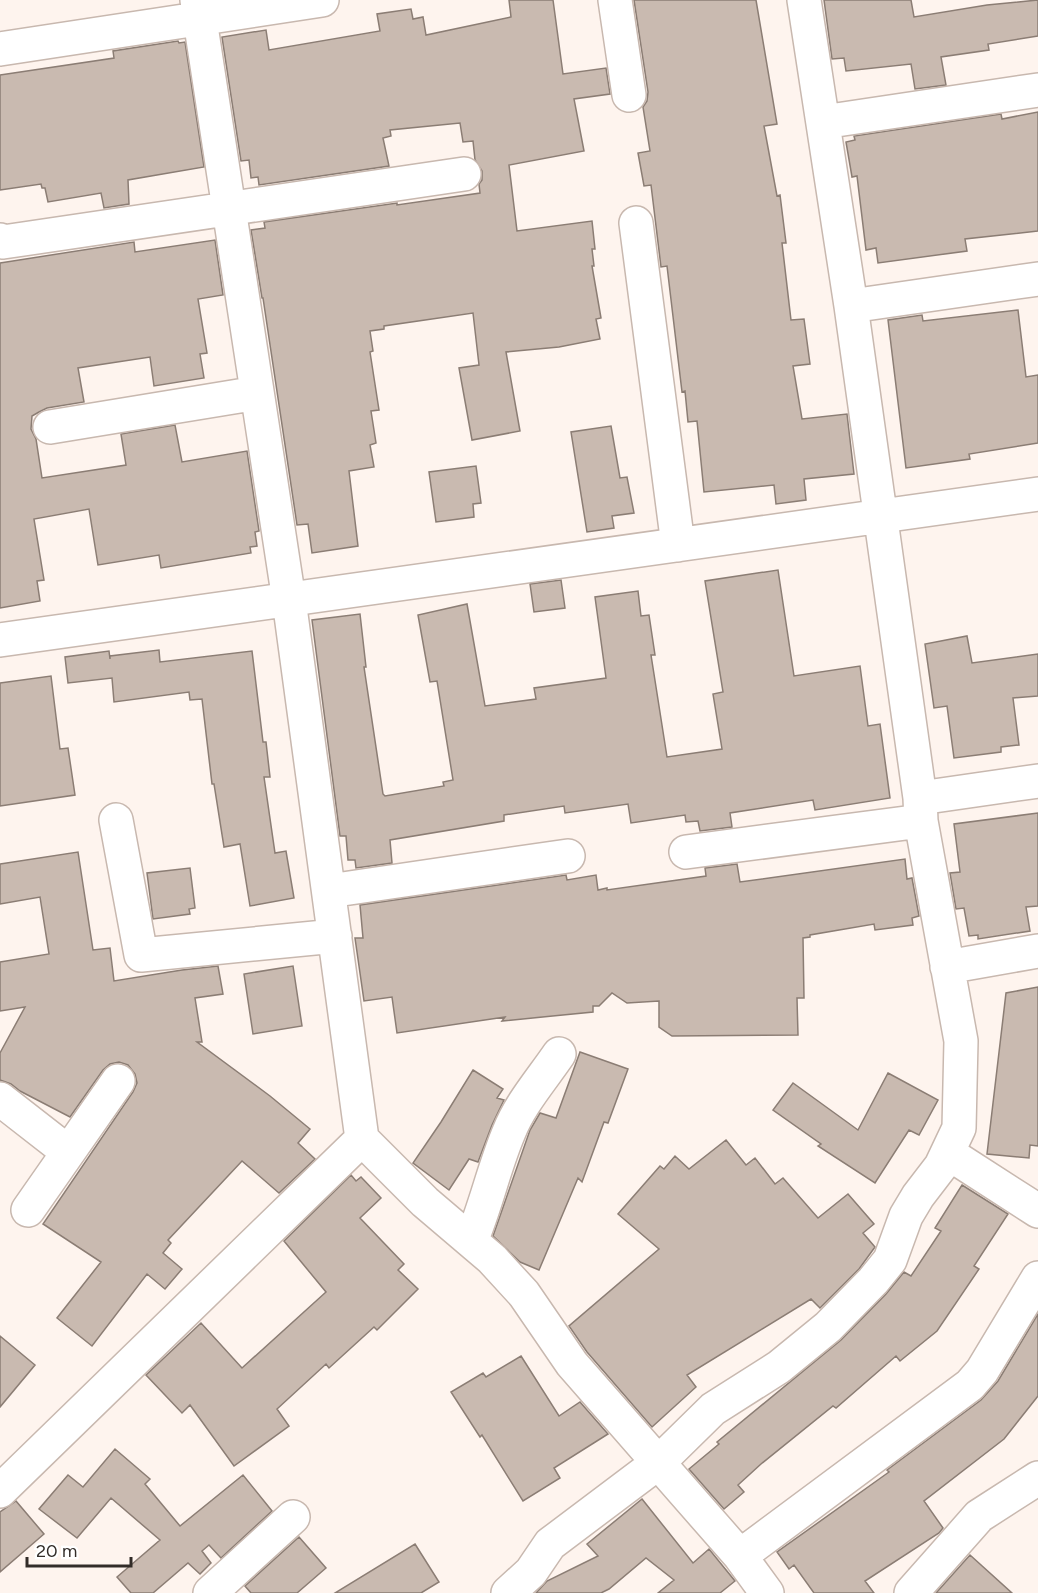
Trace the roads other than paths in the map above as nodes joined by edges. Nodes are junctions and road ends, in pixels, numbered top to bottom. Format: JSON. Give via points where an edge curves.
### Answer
{"nodes":[{"id":1,"x":322,"y":0,"type":"edge"},
{"id":2,"x":615,"y":0,"type":"edge"},
{"id":3,"x":804,"y":0,"type":"edge"},
{"id":4,"x":198,"y":9,"type":"edge"},
{"id":5,"x":0,"y":49,"type":"edge"},
{"id":6,"x":1038,"y":90,"type":"edge"},
{"id":7,"x":629,"y":95,"type":"dead end"},
{"id":8,"x":823,"y":122,"type":"junction"},
{"id":9,"x":464,"y":174,"type":"dead end"},
{"id":10,"x":229,"y":208,"type":"junction"},
{"id":11,"x":636,"y":223,"type":"dead end"},
{"id":12,"x":0,"y":240,"type":"edge"},
{"id":13,"x":1038,"y":279,"type":"edge"},
{"id":14,"x":851,"y":306,"type":"junction"},
{"id":15,"x":257,"y":393,"type":"junction"},
{"id":16,"x":50,"y":427,"type":"dead end"},
{"id":17,"x":1038,"y":494,"type":"edge"},
{"id":18,"x":880,"y":517,"type":"junction"},
{"id":19,"x":678,"y":546,"type":"junction"},
{"id":20,"x":289,"y":600,"type":"junction"},
{"id":21,"x":0,"y":640,"type":"edge"},
{"id":22,"x":1038,"y":781,"type":"edge"},
{"id":23,"x":920,"y":810,"type":"junction"},
{"id":24,"x":116,"y":820,"type":"dead end"},
{"id":25,"x":686,"y":852,"type":"dead end"},
{"id":26,"x":568,"y":856,"type":"dead end"},
{"id":27,"x":329,"y":891,"type":"junction"},
{"id":28,"x":335,"y":936,"type":"junction"},
{"id":29,"x":1038,"y":951,"type":"edge"},
{"id":30,"x":947,"y":967,"type":"junction"},
{"id":31,"x":559,"y":1054,"type":"dead end"},
{"id":32,"x":118,"y":1081,"type":"dead end"},
{"id":33,"x":0,"y":1100,"type":"edge"},
{"id":34,"x":362,"y":1139,"type":"junction"},
{"id":35,"x":68,"y":1152,"type":"junction"},
{"id":36,"x":948,"y":1153,"type":"junction"},
{"id":37,"x":28,"y":1210,"type":"dead end"},
{"id":38,"x":1038,"y":1211,"type":"edge"},
{"id":39,"x":471,"y":1241,"type":"junction"},
{"id":40,"x":1038,"y":1278,"type":"edge"},
{"id":41,"x":658,"y":1462,"type":"junction"},
{"id":42,"x":1038,"y":1478,"type":"edge"},
{"id":43,"x":0,"y":1491,"type":"edge"},
{"id":44,"x":293,"y":1517,"type":"dead end"},
{"id":45,"x":740,"y":1556,"type":"junction"},
{"id":46,"x":210,"y":1593,"type":"edge"},
{"id":47,"x":508,"y":1593,"type":"edge"},
{"id":48,"x":768,"y":1593,"type":"edge"},
{"id":49,"x":911,"y":1593,"type":"edge"}],
"edges":[{"from":1,"to":4,"type":"street"},
{"from":2,"to":7,"type":"street"},
{"from":3,"to":8,"type":"street"},
{"from":4,"to":5,"type":"street"},
{"from":4,"to":10,"type":"street"},
{"from":6,"to":8,"type":"street"},
{"from":8,"to":14,"type":"street"},
{"from":9,"to":10,"type":"street"},
{"from":10,"to":12,"type":"street"},
{"from":10,"to":15,"type":"street"},
{"from":11,"to":19,"type":"street"},
{"from":13,"to":14,"type":"street"},
{"from":14,"to":18,"type":"street"},
{"from":15,"to":16,"type":"street"},
{"from":15,"to":20,"type":"street"},
{"from":17,"to":18,"type":"street"},
{"from":18,"to":19,"type":"street"},
{"from":18,"to":23,"type":"street"},
{"from":19,"to":20,"type":"street"},
{"from":20,"to":21,"type":"street"},
{"from":20,"to":27,"type":"street"},
{"from":22,"to":23,"type":"street"},
{"from":23,"to":25,"type":"street"},
{"from":23,"to":30,"type":"street"},
{"from":24,"to":28,"type":"street","via":[[141,955]]},
{"from":26,"to":27,"type":"street"},
{"from":27,"to":28,"type":"street"},
{"from":28,"to":34,"type":"street"},
{"from":29,"to":30,"type":"street"},
{"from":30,"to":36,"type":"street","via":[[961,1041],[959,1128]]},
{"from":31,"to":39,"type":"street","via":[[508,1133]]},
{"from":32,"to":35,"type":"street"},
{"from":33,"to":35,"type":"street"},
{"from":34,"to":39,"type":"street"},
{"from":34,"to":43,"type":"street"},
{"from":35,"to":37,"type":"street"},
{"from":36,"to":38,"type":"street"},
{"from":36,"to":41,"type":"street","via":[[906,1216],[890,1260],[873,1281],[820,1333],[779,1367],[713,1409]]},
{"from":39,"to":41,"type":"street","via":[[525,1294],[572,1364]]},
{"from":40,"to":45,"type":"street","via":[[970,1385]]},
{"from":41,"to":45,"type":"street"},
{"from":41,"to":47,"type":"street","via":[[550,1544],[531,1572]]},
{"from":42,"to":49,"type":"street","via":[[979,1516]]},
{"from":44,"to":46,"type":"street"},
{"from":45,"to":48,"type":"street"}]}
